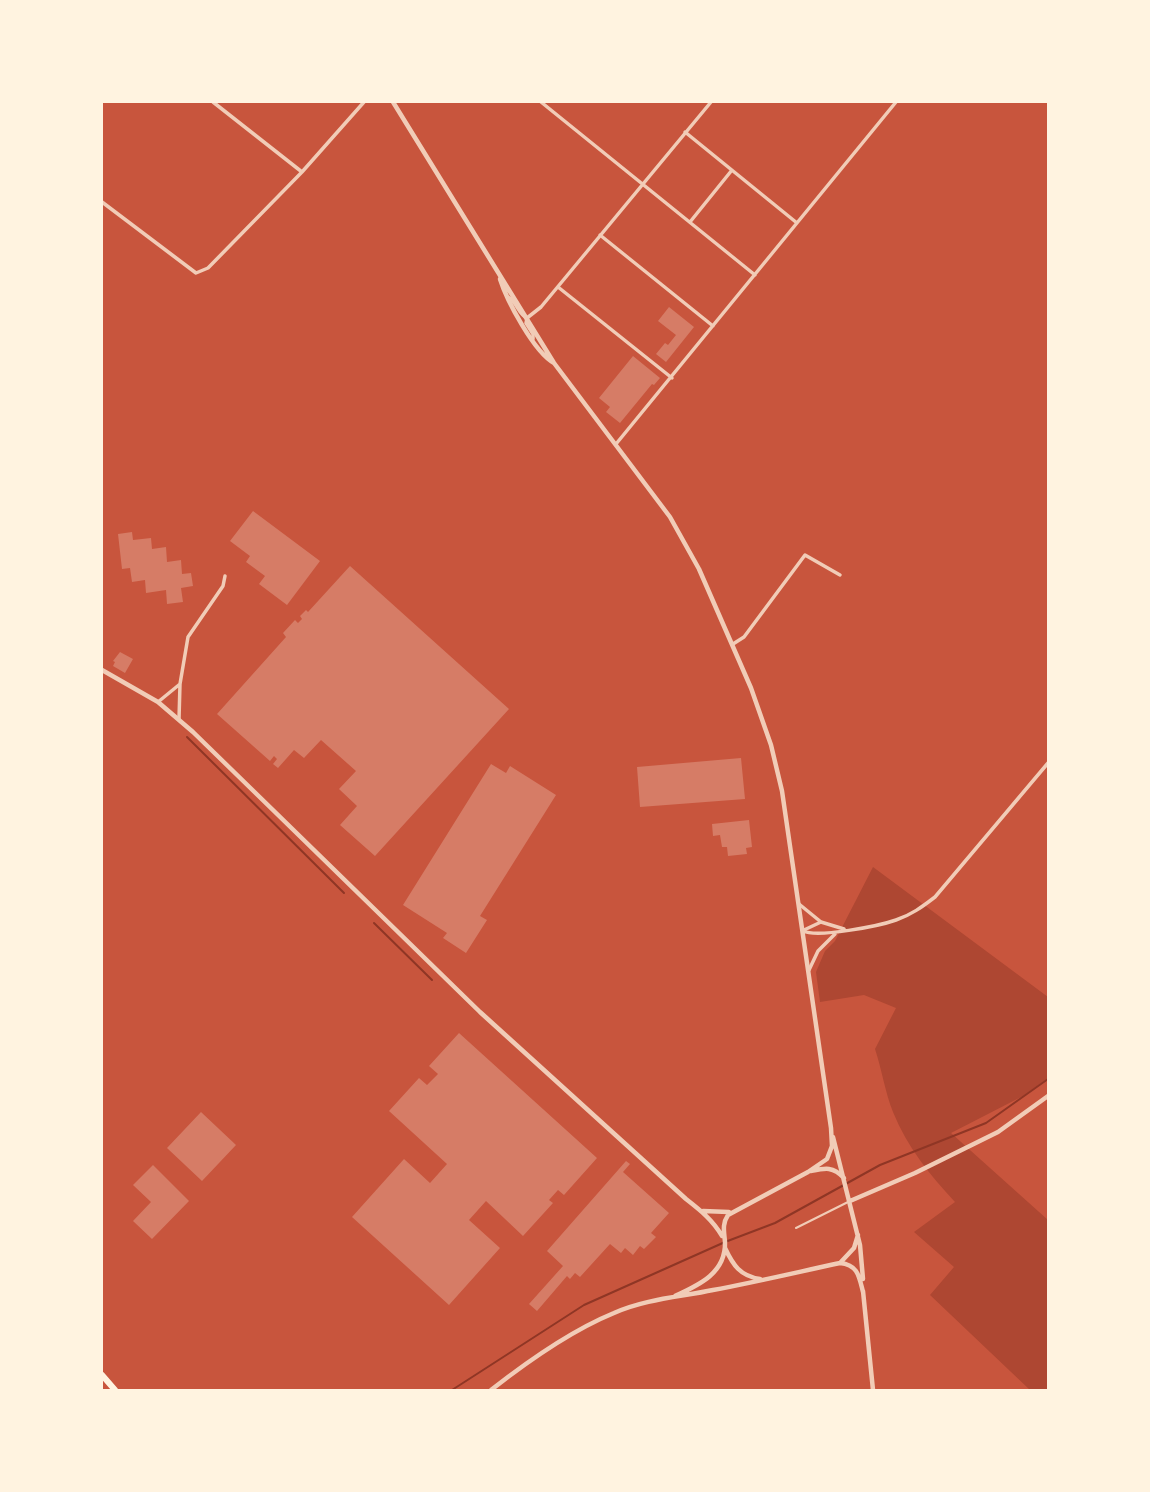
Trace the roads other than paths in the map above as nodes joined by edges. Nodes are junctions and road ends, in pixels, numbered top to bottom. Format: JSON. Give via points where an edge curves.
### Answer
{"nodes":[{"id":1,"x":214,"y":102,"type":"edge"},
{"id":2,"x":358,"y":102,"type":"edge"},
{"id":3,"x":364,"y":102,"type":"edge"},
{"id":4,"x":399,"y":102,"type":"edge"},
{"id":5,"x":541,"y":102,"type":"edge"},
{"id":6,"x":711,"y":102,"type":"edge"},
{"id":7,"x":896,"y":102,"type":"edge"},
{"id":8,"x":395,"y":105,"type":"edge"},
{"id":9,"x":354,"y":111,"type":"junction"},
{"id":10,"x":685,"y":132,"type":"junction"},
{"id":11,"x":732,"y":170,"type":"junction"},
{"id":12,"x":302,"y":173,"type":"junction"},
{"id":13,"x":643,"y":184,"type":"junction"},
{"id":14,"x":102,"y":202,"type":"edge"},
{"id":15,"x":690,"y":222,"type":"junction"},
{"id":16,"x":797,"y":223,"type":"junction"},
{"id":17,"x":600,"y":235,"type":"junction"},
{"id":18,"x":498,"y":275,"type":"junction"},
{"id":19,"x":755,"y":275,"type":"junction"},
{"id":20,"x":558,"y":287,"type":"junction"},
{"id":21,"x":506,"y":296,"type":"junction"},
{"id":22,"x":527,"y":318,"type":"junction"},
{"id":23,"x":713,"y":326,"type":"junction"},
{"id":24,"x":533,"y":339,"type":"junction"},
{"id":25,"x":554,"y":363,"type":"junction"},
{"id":26,"x":672,"y":378,"type":"junction"},
{"id":27,"x":616,"y":444,"type":"junction"},
{"id":28,"x":840,"y":575,"type":"dead end"},
{"id":29,"x":225,"y":576,"type":"dead end"},
{"id":30,"x":733,"y":644,"type":"junction"},
{"id":31,"x":102,"y":670,"type":"edge"},
{"id":32,"x":180,"y":684,"type":"junction"},
{"id":33,"x":158,"y":702,"type":"junction"},
{"id":34,"x":179,"y":720,"type":"junction"},
{"id":35,"x":1048,"y":763,"type":"edge"},
{"id":36,"x":799,"y":904,"type":"junction"},
{"id":37,"x":821,"y":922,"type":"junction"},
{"id":38,"x":846,"y":929,"type":"junction"},
{"id":39,"x":803,"y":931,"type":"junction"},
{"id":40,"x":836,"y":932,"type":"junction"},
{"id":41,"x":808,"y":971,"type":"junction"},
{"id":42,"x":1048,"y":1096,"type":"edge"},
{"id":43,"x":832,"y":1133,"type":"junction"},
{"id":44,"x":808,"y":1172,"type":"junction"},
{"id":45,"x":842,"y":1174,"type":"junction"},
{"id":46,"x":850,"y":1201,"type":"junction"},
{"id":47,"x":702,"y":1211,"type":"junction"},
{"id":48,"x":732,"y":1212,"type":"junction"},
{"id":49,"x":796,"y":1228,"type":"dead end"},
{"id":50,"x":721,"y":1230,"type":"junction"},
{"id":51,"x":858,"y":1235,"type":"junction"},
{"id":52,"x":725,"y":1249,"type":"junction"},
{"id":53,"x":840,"y":1263,"type":"junction"},
{"id":54,"x":761,"y":1279,"type":"junction"},
{"id":55,"x":863,"y":1292,"type":"junction"},
{"id":56,"x":675,"y":1296,"type":"junction"},
{"id":57,"x":102,"y":1375,"type":"edge"},
{"id":58,"x":115,"y":1391,"type":"edge"},
{"id":59,"x":491,"y":1391,"type":"edge"},
{"id":60,"x":873,"y":1391,"type":"edge"}],
"edges":[{"from":1,"to":12,"type":"street"},
{"from":2,"to":9,"type":"street"},
{"from":3,"to":9,"type":"street"},
{"from":4,"to":8,"type":"street"},
{"from":5,"to":13,"type":"street"},
{"from":6,"to":10,"type":"street"},
{"from":7,"to":16,"type":"street"},
{"from":8,"to":18,"type":"street"},
{"from":9,"to":12,"type":"street"},
{"from":10,"to":11,"type":"street"},
{"from":10,"to":13,"type":"street"},
{"from":11,"to":15,"type":"street"},
{"from":11,"to":16,"type":"street"},
{"from":12,"to":14,"type":"street","via":[[208,268],[196,272]]},
{"from":13,"to":15,"type":"street"},
{"from":13,"to":17,"type":"street"},
{"from":15,"to":19,"type":"street"},
{"from":16,"to":19,"type":"street"},
{"from":17,"to":20,"type":"street"},
{"from":17,"to":23,"type":"street"},
{"from":18,"to":21,"type":"street"},
{"from":18,"to":22,"type":"street"},
{"from":19,"to":23,"type":"street"},
{"from":20,"to":22,"type":"street"},
{"from":20,"to":26,"type":"street"},
{"from":21,"to":22,"type":"street"},
{"from":21,"to":24,"type":"street"},
{"from":22,"to":24,"type":"street"},
{"from":22,"to":25,"type":"street"},
{"from":23,"to":26,"type":"street"},
{"from":24,"to":25,"type":"street"},
{"from":25,"to":27,"type":"street"},
{"from":26,"to":27,"type":"street"},
{"from":27,"to":30,"type":"street","via":[[670,517]]},
{"from":28,"to":30,"type":"street","via":[[805,555],[744,637]]},
{"from":29,"to":32,"type":"street","via":[[223,586],[189,633]]},
{"from":30,"to":36,"type":"street","via":[[774,752]]},
{"from":31,"to":33,"type":"street"},
{"from":32,"to":33,"type":"street"},
{"from":32,"to":34,"type":"street"},
{"from":33,"to":34,"type":"street"},
{"from":34,"to":47,"type":"street","via":[[480,1012]]},
{"from":35,"to":38,"type":"street","via":[[935,897],[894,920]]},
{"from":36,"to":37,"type":"street"},
{"from":36,"to":39,"type":"street"},
{"from":37,"to":38,"type":"street"},
{"from":37,"to":39,"type":"street"},
{"from":38,"to":40,"type":"street"},
{"from":39,"to":40,"type":"street"},
{"from":39,"to":41,"type":"street"},
{"from":40,"to":41,"type":"street","via":[[818,951]]},
{"from":41,"to":43,"type":"street"},
{"from":42,"to":46,"type":"street","via":[[998,1132]]},
{"from":43,"to":44,"type":"street","via":[[829,1156]]},
{"from":43,"to":45,"type":"street"},
{"from":44,"to":45,"type":"street","via":[[829,1168]]},
{"from":44,"to":48,"type":"street"},
{"from":45,"to":46,"type":"street"},
{"from":46,"to":49,"type":"lane"},
{"from":46,"to":51,"type":"street"},
{"from":47,"to":48,"type":"street"},
{"from":47,"to":50,"type":"street"},
{"from":48,"to":50,"type":"street"},
{"from":50,"to":52,"type":"street"},
{"from":51,"to":53,"type":"street","via":[[854,1248]]},
{"from":51,"to":55,"type":"street"},
{"from":52,"to":54,"type":"street","via":[[739,1271]]},
{"from":52,"to":56,"type":"street","via":[[710,1277]]},
{"from":53,"to":54,"type":"street"},
{"from":53,"to":55,"type":"street","via":[[855,1268]]},
{"from":54,"to":56,"type":"street"},
{"from":55,"to":60,"type":"street"},
{"from":56,"to":59,"type":"street","via":[[613,1313]]},
{"from":57,"to":58,"type":"highway"}]}
